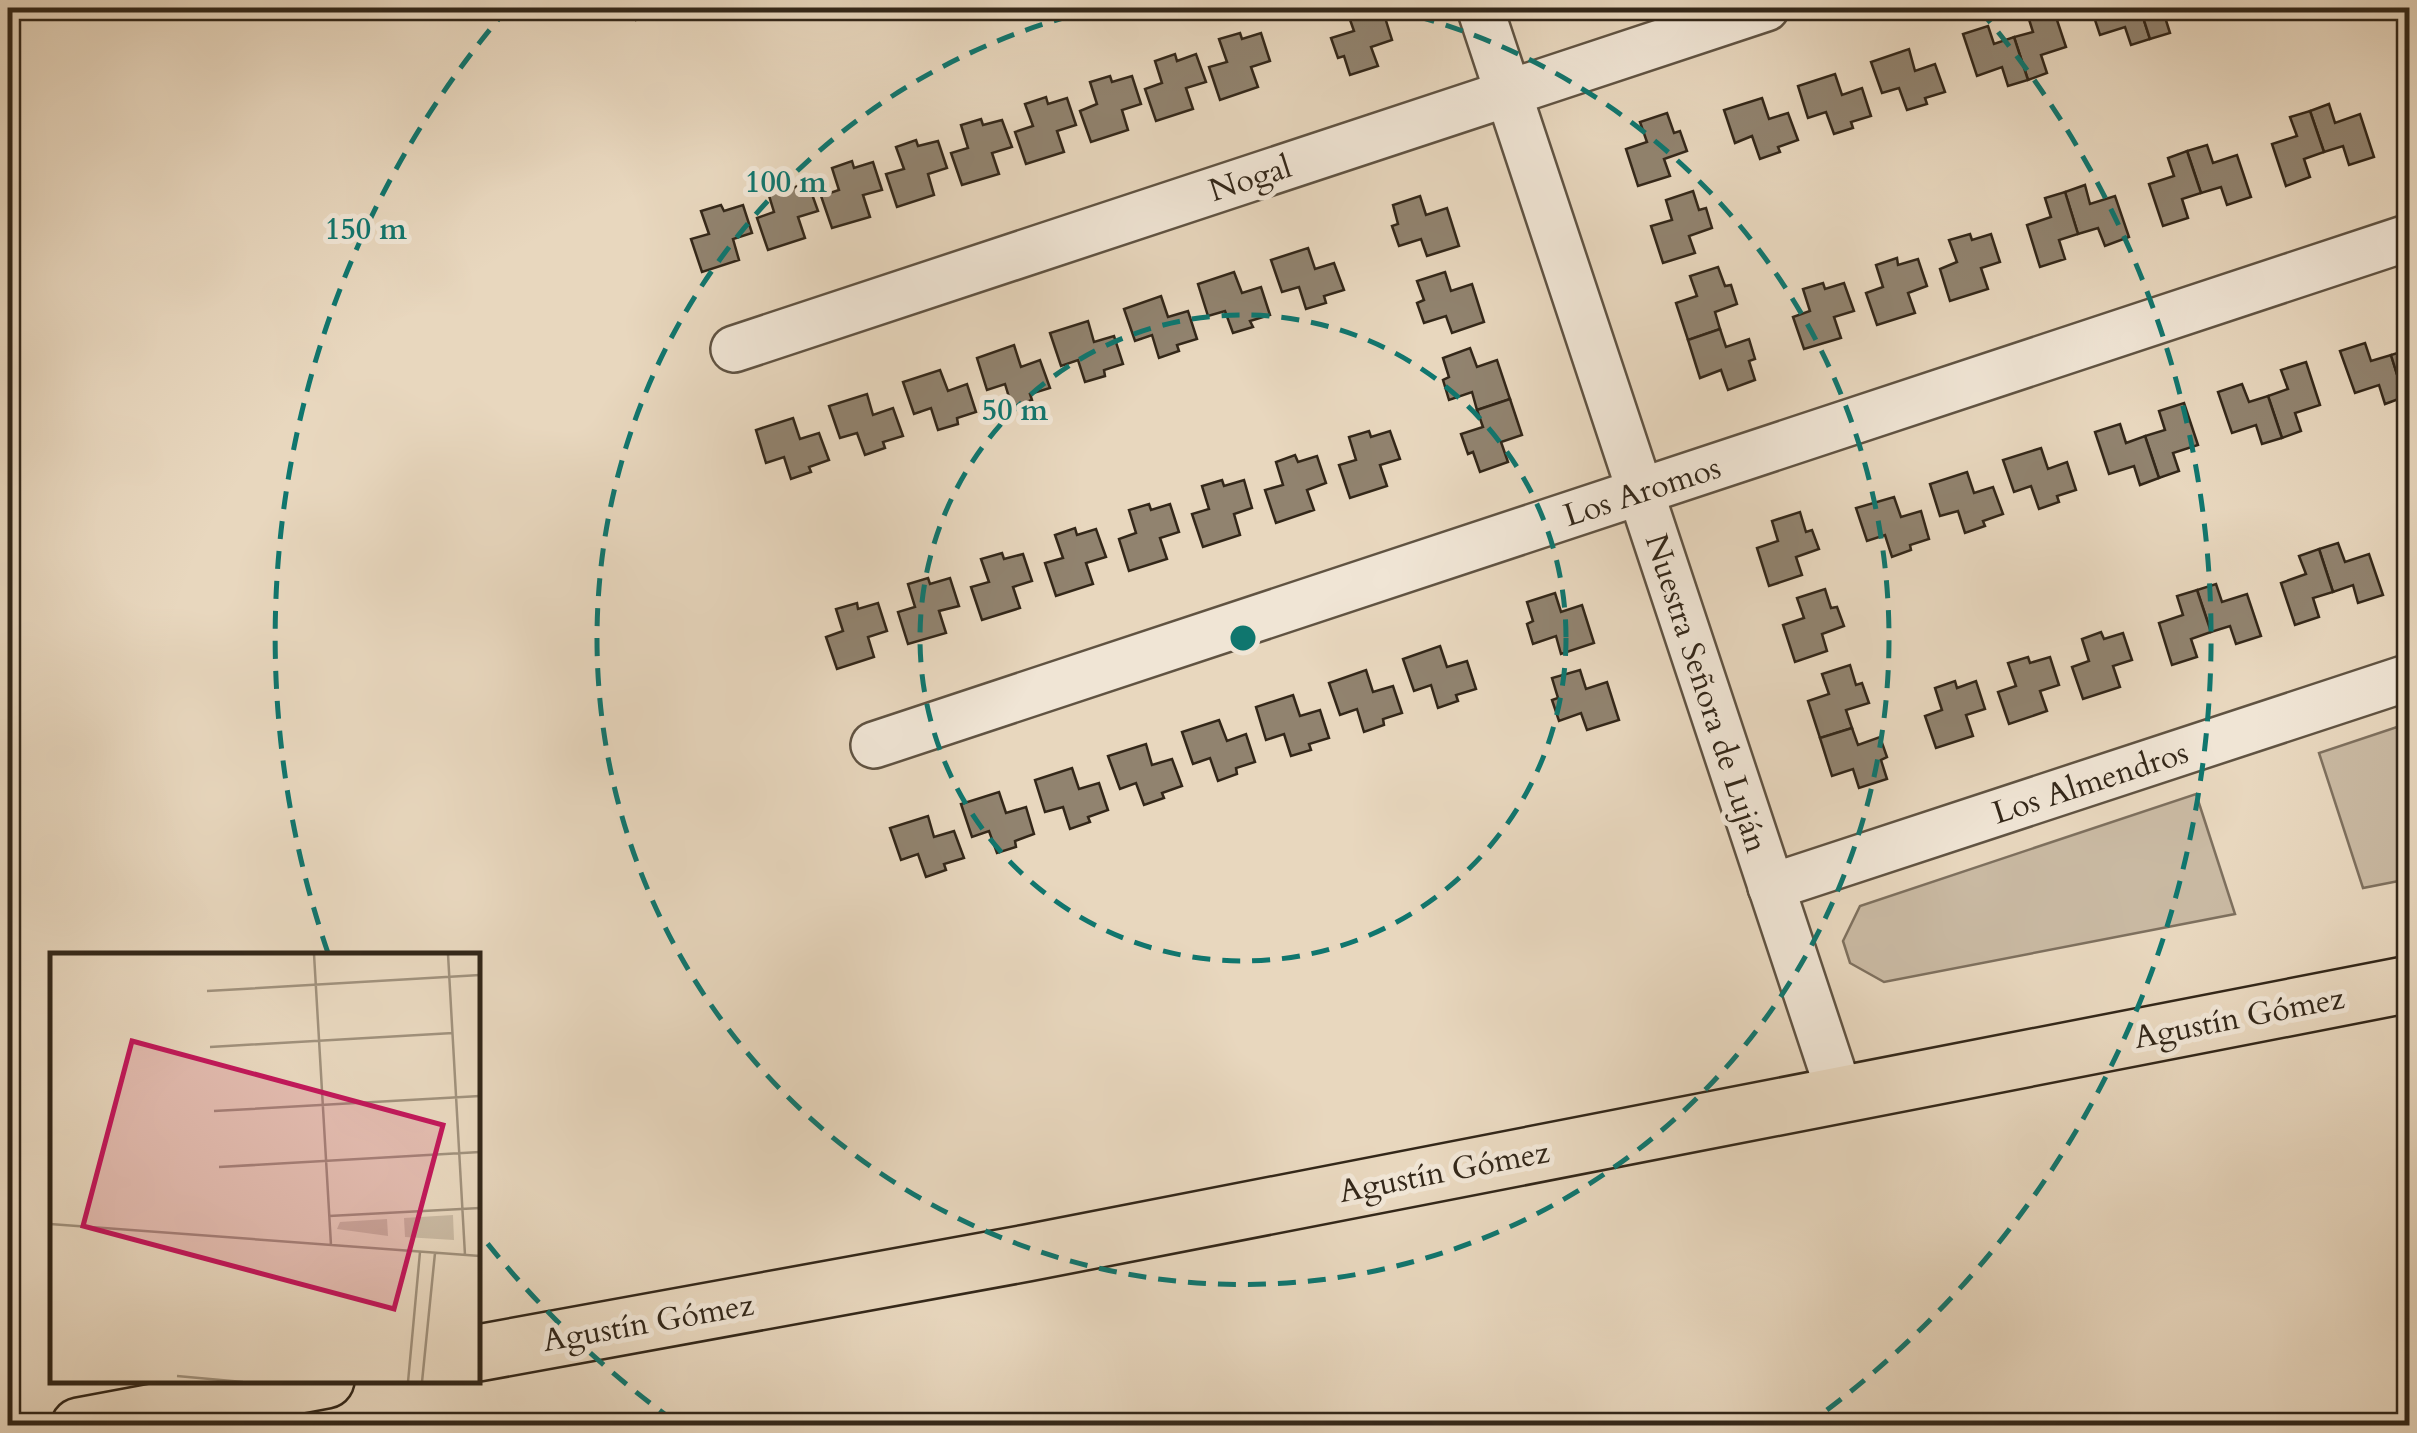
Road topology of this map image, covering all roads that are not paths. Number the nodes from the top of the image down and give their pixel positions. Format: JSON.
{"nodes":[{"id":1,"x":1480,"y":8,"type":"edge"},
{"id":2,"x":1766,"y":8,"type":"edge"},
{"id":3,"x":1508,"y":93,"type":"junction"},
{"id":4,"x":2410,"y":237,"type":"edge"},
{"id":5,"x":734,"y":349,"type":"dead end"},
{"id":6,"x":1640,"y":491,"type":"junction"},
{"id":7,"x":2410,"y":677,"type":"edge"},
{"id":8,"x":874,"y":745,"type":"dead end"},
{"id":9,"x":1771,"y":888,"type":"junction"},
{"id":10,"x":2410,"y":984,"type":"edge"},
{"id":11,"x":1840,"y":1094,"type":"junction"},
{"id":12,"x":480,"y":1353,"type":"edge"},
{"id":13,"x":310,"y":1383,"type":"edge"},
{"id":14,"x":79,"y":1426,"type":"edge"}],
"edges":[{"from":1,"to":3,"type":"street","name":"Nuestra Señora de Luján"},
{"from":2,"to":3,"type":"street","name":"Nogal"},
{"from":3,"to":5,"type":"street","name":"Nogal"},
{"from":3,"to":6,"type":"street","name":"Nuestra Señora de Luján"},
{"from":4,"to":6,"type":"street","name":"Los Aromos"},
{"from":6,"to":8,"type":"street","name":"Los Aromos"},
{"from":6,"to":9,"type":"street","name":"Nuestra Señora de Luján"},
{"from":7,"to":9,"type":"street","name":"Los Almendros"},
{"from":9,"to":11,"type":"street","name":"Nuestra Señora de Luján"},
{"from":10,"to":11,"type":"main road","name":"Agustín Gómez"},
{"from":11,"to":12,"type":"main road","name":"Agustín Gómez"},
{"from":13,"to":14,"type":"main road"}]}
